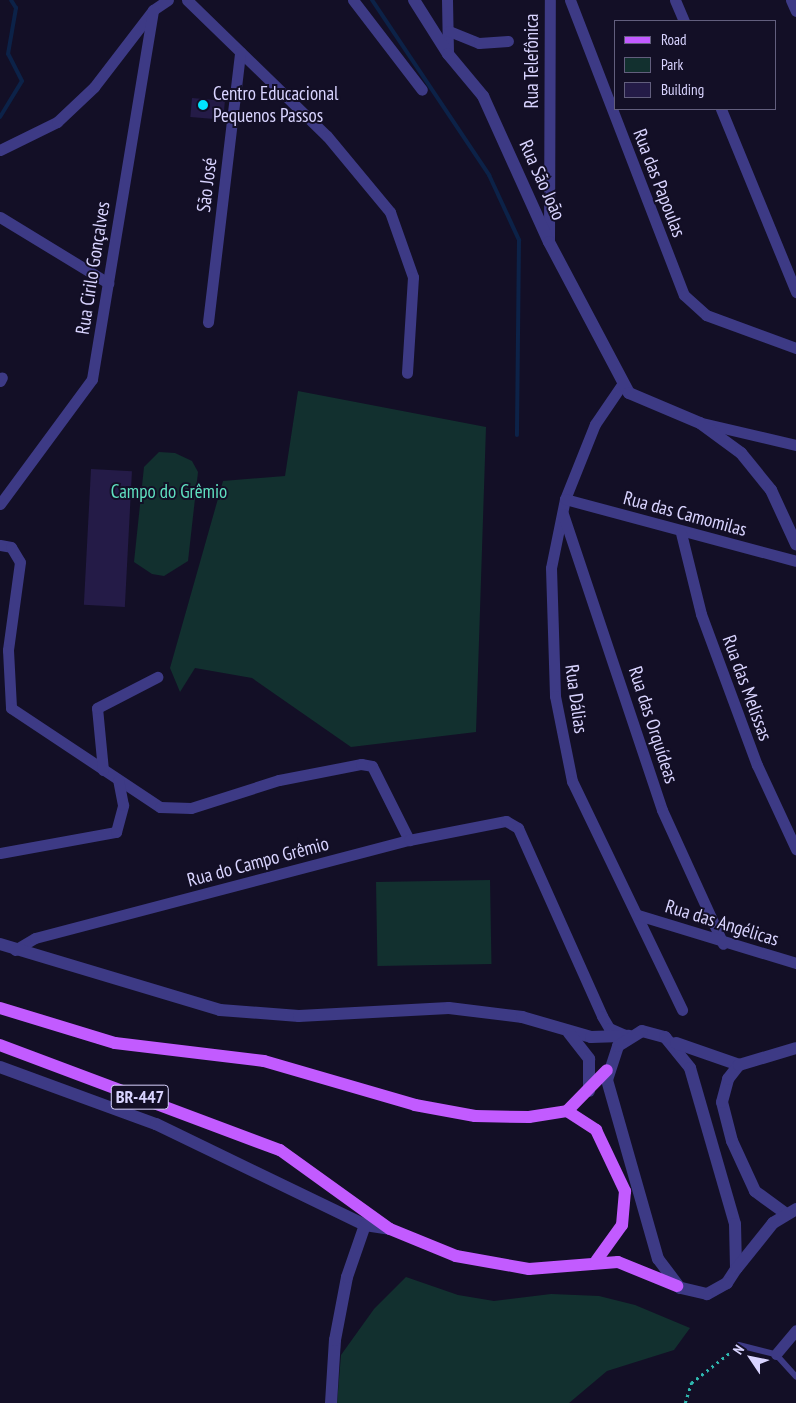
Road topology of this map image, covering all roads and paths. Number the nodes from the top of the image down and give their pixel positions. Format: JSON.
{"nodes":[{"id":1,"x":168,"y":0,"type":"edge"},
{"id":2,"x":187,"y":0,"type":"edge"},
{"id":3,"x":354,"y":0,"type":"edge"},
{"id":4,"x":414,"y":0,"type":"edge"},
{"id":5,"x":447,"y":0,"type":"edge"},
{"id":6,"x":550,"y":0,"type":"edge"},
{"id":7,"x":570,"y":0,"type":"edge"},
{"id":8,"x":675,"y":0,"type":"edge"},
{"id":9,"x":791,"y":0,"type":"edge"},
{"id":10,"x":153,"y":10,"type":"junction"},
{"id":11,"x":796,"y":11,"type":"edge"},
{"id":12,"x":684,"y":20,"type":"edge"},
{"id":13,"x":448,"y":31,"type":"junction"},
{"id":14,"x":508,"y":41,"type":"dead end"},
{"id":15,"x":240,"y":52,"type":"junction"},
{"id":16,"x":448,"y":54,"type":"junction"},
{"id":17,"x":422,"y":90,"type":"dead end"},
{"id":18,"x":721,"y":110,"type":"edge"},
{"id":19,"x":0,"y":150,"type":"edge"},
{"id":20,"x":0,"y":217,"type":"edge"},
{"id":21,"x":549,"y":242,"type":"junction"},
{"id":22,"x":108,"y":283,"type":"junction"},
{"id":23,"x":796,"y":292,"type":"edge"},
{"id":24,"x":208,"y":322,"type":"dead end"},
{"id":25,"x":796,"y":348,"type":"edge"},
{"id":26,"x":407,"y":373,"type":"dead end"},
{"id":27,"x":624,"y":383,"type":"junction"},
{"id":28,"x":700,"y":423,"type":"junction"},
{"id":29,"x":796,"y":445,"type":"edge"},
{"id":30,"x":565,"y":500,"type":"junction"},
{"id":31,"x":0,"y":504,"type":"edge"},
{"id":32,"x":563,"y":512,"type":"junction"},
{"id":33,"x":681,"y":532,"type":"junction"},
{"id":34,"x":796,"y":544,"type":"edge"},
{"id":35,"x":0,"y":545,"type":"edge"},
{"id":36,"x":796,"y":561,"type":"edge"},
{"id":37,"x":158,"y":677,"type":"dead end"},
{"id":38,"x":6,"y":709,"type":"edge"},
{"id":39,"x":104,"y":770,"type":"junction"},
{"id":40,"x":118,"y":780,"type":"junction"},
{"id":41,"x":409,"y":840,"type":"junction"},
{"id":42,"x":796,"y":849,"type":"edge"},
{"id":43,"x":0,"y":852,"type":"edge"},
{"id":44,"x":638,"y":915,"type":"junction"},
{"id":45,"x":0,"y":944,"type":"edge"},
{"id":46,"x":724,"y":944,"type":"junction"},
{"id":47,"x":15,"y":950,"type":"junction"},
{"id":48,"x":796,"y":963,"type":"edge"},
{"id":49,"x":0,"y":1008,"type":"edge"},
{"id":50,"x":682,"y":1010,"type":"dead end"},
{"id":51,"x":567,"y":1032,"type":"junction"},
{"id":52,"x":660,"y":1034,"type":"junction"},
{"id":53,"x":629,"y":1036,"type":"junction"},
{"id":54,"x":0,"y":1045,"type":"edge"},
{"id":55,"x":796,"y":1048,"type":"edge"},
{"id":56,"x":739,"y":1065,"type":"junction"},
{"id":57,"x":0,"y":1067,"type":"edge"},
{"id":58,"x":607,"y":1070,"type":"junction"},
{"id":59,"x":589,"y":1091,"type":"junction"},
{"id":60,"x":567,"y":1111,"type":"junction"},
{"id":61,"x":790,"y":1211,"type":"edge"},
{"id":62,"x":364,"y":1225,"type":"junction"},
{"id":63,"x":390,"y":1230,"type":"junction"},
{"id":64,"x":596,"y":1261,"type":"junction"},
{"id":65,"x":736,"y":1269,"type":"junction"},
{"id":66,"x":677,"y":1286,"type":"junction"},
{"id":67,"x":796,"y":1330,"type":"edge"},
{"id":68,"x":739,"y":1345,"type":"joint"},
{"id":69,"x":776,"y":1354,"type":"junction"},
{"id":70,"x":796,"y":1376,"type":"edge"},
{"id":71,"x":331,"y":1402,"type":"edge"},
{"id":72,"x":685,"y":1403,"type":"edge"}],
"edges":[{"from":1,"to":10,"type":"street"},
{"from":2,"to":15,"type":"street"},
{"from":3,"to":17,"type":"street"},
{"from":4,"to":16,"type":"street","name":"Rua São João"},
{"from":5,"to":13,"type":"street"},
{"from":6,"to":21,"type":"street","name":"Rua Telefônica"},
{"from":7,"to":25,"type":"street","name":"Rua das Papoulas"},
{"from":8,"to":12,"type":"street"},
{"from":9,"to":11,"type":"street"},
{"from":10,"to":19,"type":"street"},
{"from":10,"to":22,"type":"street","name":"Rua Cirilo Gonçalves"},
{"from":13,"to":14,"type":"street"},
{"from":13,"to":16,"type":"street"},
{"from":15,"to":24,"type":"street","name":"São José"},
{"from":15,"to":26,"type":"street"},
{"from":16,"to":21,"type":"street","name":"Rua São João"},
{"from":18,"to":23,"type":"street"},
{"from":20,"to":22,"type":"street"},
{"from":21,"to":27,"type":"street","name":"Rua São João"},
{"from":22,"to":31,"type":"street","name":"Rua Cirilo Gonçalves"},
{"from":27,"to":28,"type":"street","name":"Rua São João"},
{"from":27,"to":30,"type":"street","name":"Rua Dálias"},
{"from":28,"to":29,"type":"street"},
{"from":28,"to":34,"type":"street","name":"Rua São João"},
{"from":30,"to":32,"type":"street","name":"Rua Dálias"},
{"from":30,"to":33,"type":"street","name":"Rua das Camomilas"},
{"from":32,"to":44,"type":"street","name":"Rua Dálias"},
{"from":32,"to":46,"type":"street","name":"Rua das Orquídeas"},
{"from":33,"to":36,"type":"street","name":"Rua das Camomilas"},
{"from":33,"to":42,"type":"street","name":"Rua das Melissas"},
{"from":35,"to":38,"type":"street"},
{"from":37,"to":39,"type":"street"},
{"from":38,"to":39,"type":"street"},
{"from":39,"to":40,"type":"street"},
{"from":40,"to":41,"type":"street"},
{"from":40,"to":43,"type":"street"},
{"from":41,"to":47,"type":"street","name":"Rua do Campo Grêmio"},
{"from":41,"to":53,"type":"street","name":"Rua do Campo Grêmio"},
{"from":44,"to":46,"type":"street","name":"Rua das Angélicas"},
{"from":44,"to":50,"type":"street","name":"Rua Dálias"},
{"from":45,"to":47,"type":"street"},
{"from":46,"to":48,"type":"street","name":"Rua das Angélicas"},
{"from":47,"to":51,"type":"street"},
{"from":49,"to":60,"type":"main road"},
{"from":51,"to":53,"type":"street"},
{"from":51,"to":59,"type":"street"},
{"from":52,"to":53,"type":"street"},
{"from":52,"to":56,"type":"street"},
{"from":52,"to":65,"type":"street"},
{"from":53,"to":58,"type":"street"},
{"from":54,"to":63,"type":"main road","number":"BR-447"},
{"from":55,"to":56,"type":"street"},
{"from":56,"to":61,"type":"street"},
{"from":57,"to":62,"type":"street"},
{"from":58,"to":59,"type":"main road"},
{"from":58,"to":66,"type":"street"},
{"from":59,"to":60,"type":"main road"},
{"from":60,"to":64,"type":"main road"},
{"from":61,"to":65,"type":"street"},
{"from":62,"to":63,"type":"street"},
{"from":62,"to":71,"type":"street"},
{"from":63,"to":64,"type":"main road"},
{"from":64,"to":66,"type":"main road"},
{"from":65,"to":66,"type":"street"},
{"from":67,"to":69,"type":"street"},
{"from":68,"to":69,"type":"lane"},
{"from":68,"to":72,"type":"path"},
{"from":69,"to":70,"type":"lane"}]}
